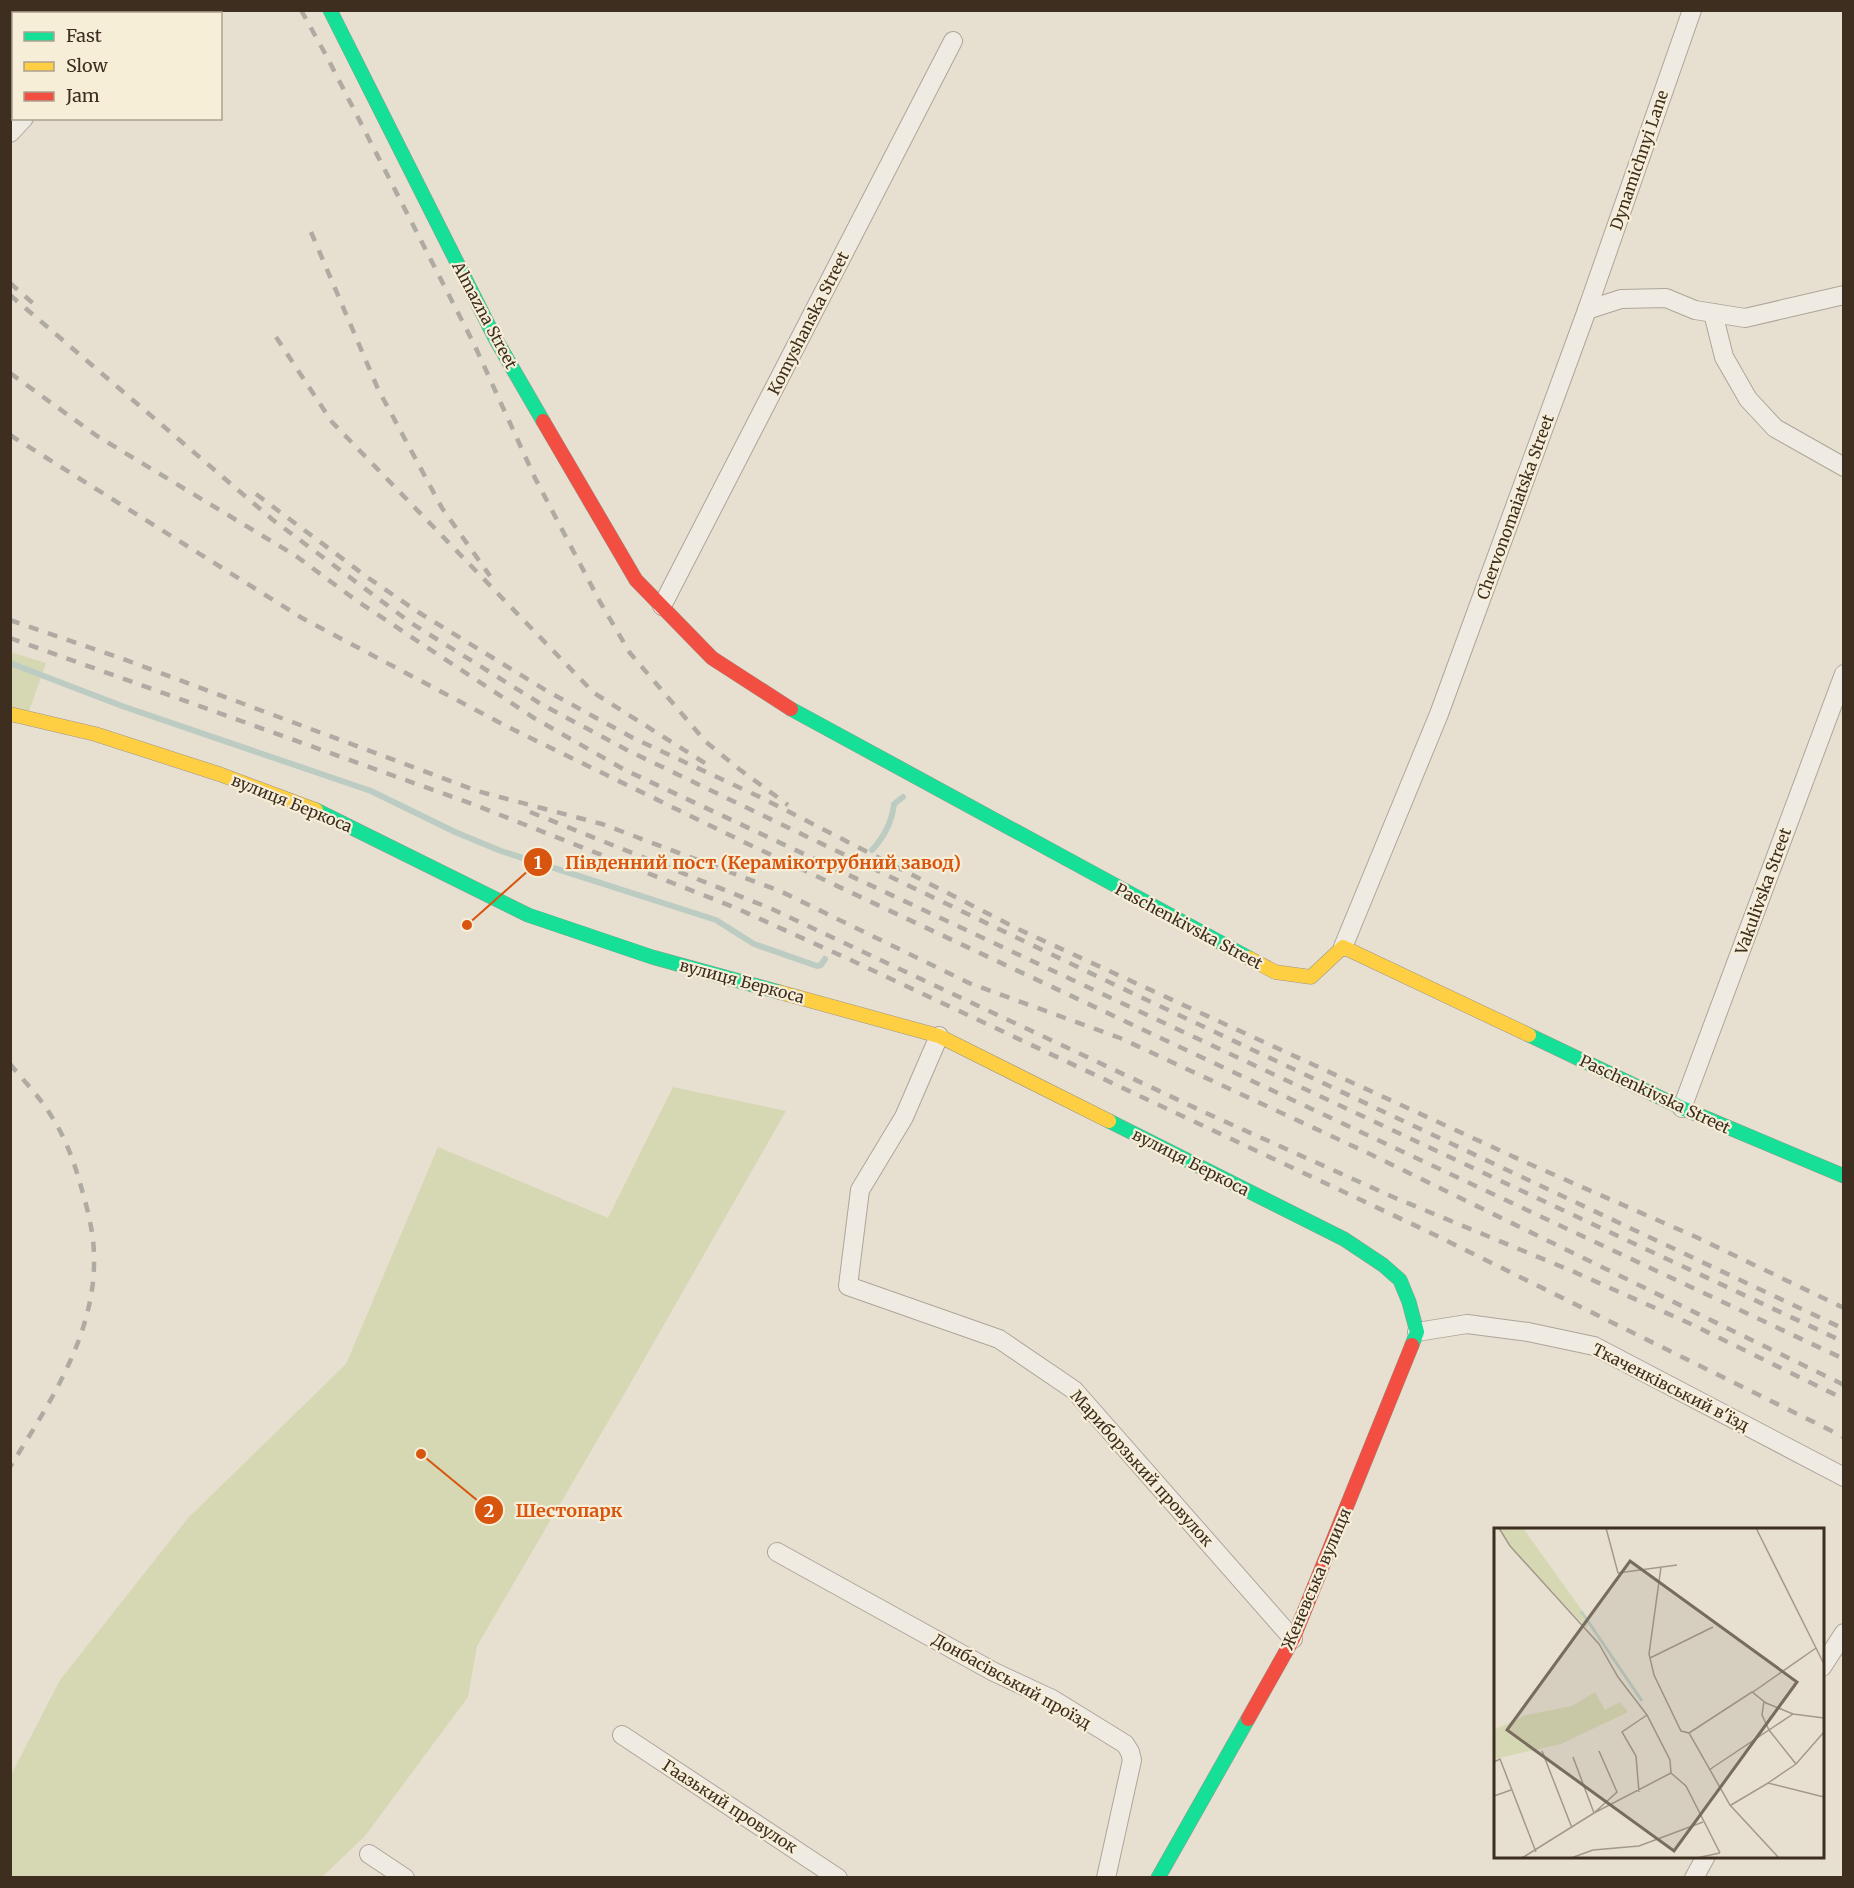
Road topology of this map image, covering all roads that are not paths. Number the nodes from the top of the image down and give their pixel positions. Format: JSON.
{"nodes":[{"id":1,"x":330,"y":10,"type":"edge"},
{"id":2,"x":1692,"y":10,"type":"edge"},
{"id":3,"x":953,"y":41,"type":"dead end"},
{"id":4,"x":22,"y":120,"type":"edge"},
{"id":5,"x":10,"y":133,"type":"edge"},
{"id":6,"x":1844,"y":294,"type":"edge"},
{"id":7,"x":1587,"y":310,"type":"junction"},
{"id":8,"x":1713,"y":313,"type":"junction"},
{"id":9,"x":1844,"y":467,"type":"edge"},
{"id":10,"x":662,"y":606,"type":"junction"},
{"id":11,"x":1844,"y":674,"type":"edge"},
{"id":12,"x":10,"y":714,"type":"edge"},
{"id":13,"x":1343,"y":947,"type":"junction"},
{"id":14,"x":939,"y":1036,"type":"junction"},
{"id":15,"x":1682,"y":1108,"type":"junction"},
{"id":16,"x":1844,"y":1176,"type":"edge"},
{"id":17,"x":1417,"y":1332,"type":"junction"},
{"id":18,"x":1844,"y":1477,"type":"edge"},
{"id":19,"x":777,"y":1552,"type":"dead end"},
{"id":20,"x":1844,"y":1633,"type":"edge"},
{"id":21,"x":1293,"y":1639,"type":"junction"},
{"id":22,"x":1824,"y":1664,"type":"edge"},
{"id":23,"x":622,"y":1735,"type":"dead end"},
{"id":24,"x":369,"y":1854,"type":"dead end"},
{"id":25,"x":1705,"y":1858,"type":"edge"},
{"id":26,"x":405,"y":1878,"type":"edge"},
{"id":27,"x":838,"y":1878,"type":"edge"},
{"id":28,"x":1106,"y":1878,"type":"edge"},
{"id":29,"x":1158,"y":1878,"type":"edge"},
{"id":30,"x":1694,"y":1878,"type":"edge"}],
"edges":[{"from":1,"to":10,"type":"street","name":"Almazna Street"},
{"from":2,"to":7,"type":"street","name":"Dynamichnyi Lane"},
{"from":3,"to":10,"type":"street","name":"Komyshanska Street"},
{"from":4,"to":5,"type":"street"},
{"from":6,"to":8,"type":"street"},
{"from":7,"to":8,"type":"street"},
{"from":7,"to":13,"type":"street","name":"Chervonomaiatska Street"},
{"from":8,"to":9,"type":"street"},
{"from":10,"to":13,"type":"street","name":"Paschenkivska Street"},
{"from":11,"to":15,"type":"street","name":"Vakulivska Street"},
{"from":12,"to":14,"type":"street","name":"вулиця Беркоса"},
{"from":13,"to":15,"type":"street","name":"Paschenkivska Street"},
{"from":14,"to":17,"type":"street","name":"вулиця Беркоса"},
{"from":14,"to":21,"type":"street","name":"Мариборзький провулок"},
{"from":15,"to":16,"type":"street","name":"Paschenkivska Street"},
{"from":17,"to":18,"type":"street","name":"Ткаченківський в'їзд"},
{"from":17,"to":21,"type":"street","name":"Женевська вулиця"},
{"from":19,"to":28,"type":"street","name":"Донбасівський проїзд"},
{"from":20,"to":22,"type":"street"},
{"from":21,"to":29,"type":"street","name":"Женевська вулиця"},
{"from":23,"to":27,"type":"street","name":"Гаазький провулок"},
{"from":24,"to":26,"type":"street"},
{"from":25,"to":30,"type":"street"}]}
